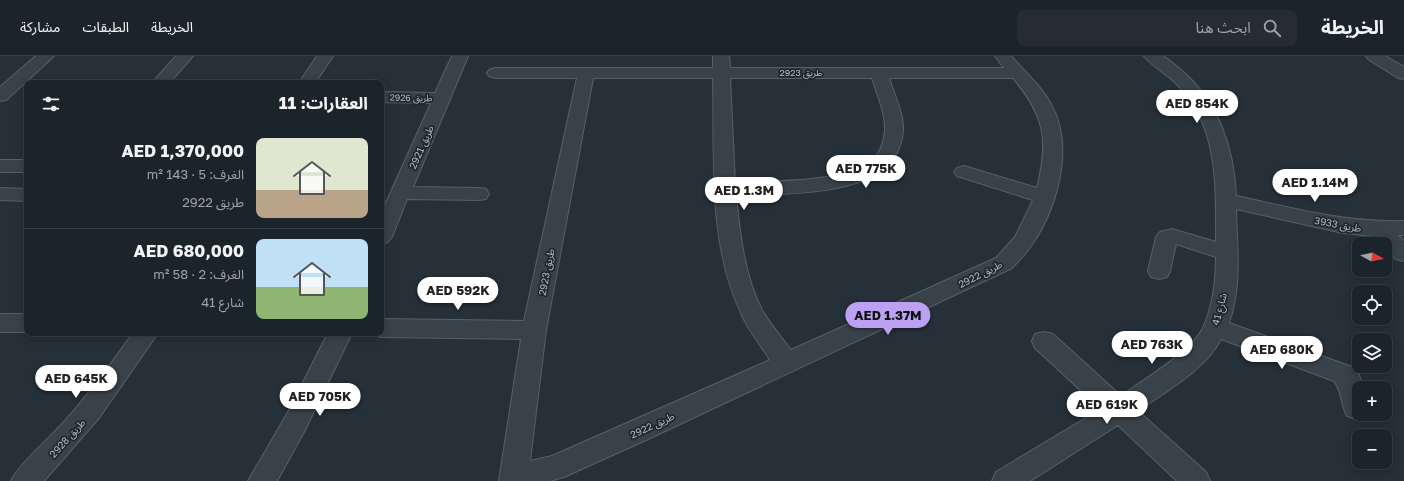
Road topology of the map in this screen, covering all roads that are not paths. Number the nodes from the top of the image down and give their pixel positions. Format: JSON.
{"nodes":[{"id":1,"x":46,"y":56,"type":"edge"},
{"id":2,"x":185,"y":56,"type":"edge"},
{"id":3,"x":324,"y":56,"type":"edge"},
{"id":4,"x":460,"y":56,"type":"edge"},
{"id":5,"x":1152,"y":56,"type":"edge"},
{"id":6,"x":1374,"y":56,"type":"edge"},
{"id":7,"x":721,"y":64,"type":"edge"},
{"id":8,"x":1010,"y":65,"type":"edge"},
{"id":9,"x":495,"y":73,"type":"dead end"},
{"id":10,"x":586,"y":73,"type":"junction"},
{"id":11,"x":879,"y":73,"type":"junction"},
{"id":12,"x":1404,"y":73,"type":"edge"},
{"id":13,"x":163,"y":80,"type":"edge"},
{"id":14,"x":309,"y":80,"type":"edge"},
{"id":15,"x":0,"y":96,"type":"edge"},
{"id":16,"x":24,"y":96,"type":"edge"},
{"id":17,"x":384,"y":97,"type":"edge"},
{"id":18,"x":442,"y":98,"type":"junction"},
{"id":19,"x":0,"y":166,"type":"edge"},
{"id":20,"x":24,"y":166,"type":"edge"},
{"id":21,"x":964,"y":172,"type":"dead end"},
{"id":22,"x":725,"y":190,"type":"junction"},
{"id":23,"x":0,"y":194,"type":"edge"},
{"id":24,"x":24,"y":194,"type":"edge"},
{"id":25,"x":479,"y":194,"type":"dead end"},
{"id":26,"x":393,"y":196,"type":"edge"},
{"id":27,"x":1044,"y":197,"type":"junction"},
{"id":28,"x":1226,"y":200,"type":"junction"},
{"id":29,"x":384,"y":225,"type":"edge"},
{"id":30,"x":1404,"y":228,"type":"edge"},
{"id":31,"x":1380,"y":229,"type":"junction"},
{"id":32,"x":1226,"y":252,"type":"junction"},
{"id":33,"x":1404,"y":254,"type":"edge"},
{"id":34,"x":1159,"y":271,"type":"dead end"},
{"id":35,"x":0,"y":323,"type":"edge"},
{"id":36,"x":24,"y":323,"type":"edge"},
{"id":37,"x":1215,"y":327,"type":"junction"},
{"id":38,"x":384,"y":328,"type":"edge"},
{"id":39,"x":534,"y":330,"type":"junction"},
{"id":40,"x":144,"y":336,"type":"edge"},
{"id":41,"x":339,"y":336,"type":"edge"},
{"id":42,"x":1044,"y":340,"type":"dead end"},
{"id":43,"x":786,"y":363,"type":"junction"},
{"id":44,"x":1352,"y":391,"type":"edge"},
{"id":45,"x":1120,"y":412,"type":"junction"},
{"id":46,"x":514,"y":478,"type":"edge"},
{"id":47,"x":25,"y":481,"type":"edge"},
{"id":48,"x":262,"y":481,"type":"edge"},
{"id":49,"x":1006,"y":481,"type":"edge"},
{"id":50,"x":1196,"y":481,"type":"edge"}],
"edges":[{"from":1,"to":15,"type":"street"},
{"from":2,"to":13,"type":"street"},
{"from":3,"to":14,"type":"street"},
{"from":4,"to":18,"type":"street","name":"طريق 2921"},
{"from":5,"to":28,"type":"street","name":"شارع 41"},
{"from":6,"to":12,"type":"street"},
{"from":7,"to":10,"type":"street","name":"طريق 2923"},
{"from":7,"to":11,"type":"street","name":"طريق 2923"},
{"from":7,"to":22,"type":"street"},
{"from":8,"to":11,"type":"street","name":"طريق 2923"},
{"from":8,"to":27,"type":"street","name":"طريق 2922"},
{"from":9,"to":10,"type":"street","name":"طريق 2923"},
{"from":10,"to":39,"type":"street","name":"طريق 2923"},
{"from":11,"to":22,"type":"street"},
{"from":15,"to":16,"type":"street"},
{"from":17,"to":18,"type":"street","name":"طريق 2926"},
{"from":18,"to":26,"type":"street","name":"طريق 2921"},
{"from":19,"to":20,"type":"street"},
{"from":21,"to":27,"type":"street"},
{"from":22,"to":43,"type":"street"},
{"from":23,"to":24,"type":"street"},
{"from":25,"to":26,"type":"street"},
{"from":26,"to":29,"type":"street","name":"طريق 2921"},
{"from":27,"to":43,"type":"street","name":"طريق 2922"},
{"from":28,"to":31,"type":"street","name":"طريق 3933"},
{"from":28,"to":32,"type":"street","name":"شارع 41"},
{"from":30,"to":31,"type":"street","name":"طريق 3933"},
{"from":31,"to":33,"type":"street"},
{"from":32,"to":34,"type":"street"},
{"from":32,"to":37,"type":"street","name":"شارع 41"},
{"from":35,"to":36,"type":"street"},
{"from":37,"to":44,"type":"street"},
{"from":37,"to":45,"type":"street","name":"شارع 41"},
{"from":38,"to":39,"type":"street"},
{"from":39,"to":46,"type":"street","name":"طريق 2923"},
{"from":40,"to":47,"type":"street","name":"طريق 2928"},
{"from":41,"to":48,"type":"street"},
{"from":42,"to":45,"type":"street"},
{"from":43,"to":46,"type":"street","name":"طريق 2922"},
{"from":45,"to":49,"type":"street","name":"شارع 41"},
{"from":45,"to":50,"type":"street"}]}
